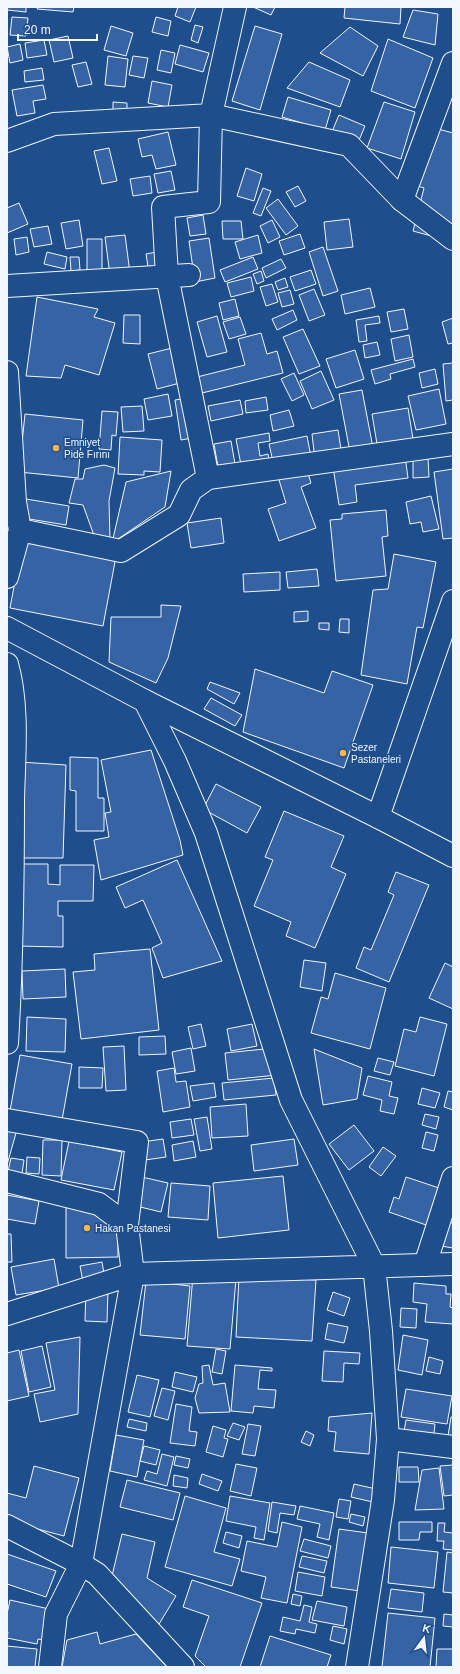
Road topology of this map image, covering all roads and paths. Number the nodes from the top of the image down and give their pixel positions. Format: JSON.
{"nodes":[{"id":1,"x":234,"y":7,"type":"edge"},
{"id":2,"x":453,"y":63,"type":"edge"},
{"id":3,"x":211,"y":115,"type":"junction"},
{"id":4,"x":7,"y":141,"type":"edge"},
{"id":5,"x":402,"y":200,"type":"junction"},
{"id":6,"x":453,"y":239,"type":"edge"},
{"id":7,"x":189,"y":275,"type":"dead end"},
{"id":8,"x":167,"y":276,"type":"junction"},
{"id":9,"x":7,"y":286,"type":"edge"},
{"id":10,"x":7,"y":372,"type":"edge"},
{"id":11,"x":453,"y":444,"type":"edge"},
{"id":12,"x":208,"y":478,"type":"junction"},
{"id":13,"x":20,"y":530,"type":"junction"},
{"id":14,"x":7,"y":577,"type":"edge"},
{"id":15,"x":453,"y":601,"type":"edge"},
{"id":16,"x":7,"y":628,"type":"edge"},
{"id":17,"x":7,"y":664,"type":"edge"},
{"id":18,"x":146,"y":701,"type":"junction"},
{"id":19,"x":11,"y":727,"type":"edge"},
{"id":20,"x":378,"y":817,"type":"junction"},
{"id":21,"x":453,"y":856,"type":"edge"},
{"id":22,"x":7,"y":1043,"type":"edge"},
{"id":23,"x":7,"y":1120,"type":"edge"},
{"id":24,"x":453,"y":1178,"type":"edge"},
{"id":25,"x":7,"y":1181,"type":"edge"},
{"id":26,"x":127,"y":1225,"type":"junction"},
{"id":27,"x":453,"y":1264,"type":"edge"},
{"id":28,"x":425,"y":1265,"type":"junction"},
{"id":29,"x":374,"y":1266,"type":"junction"},
{"id":30,"x":133,"y":1274,"type":"junction"},
{"id":31,"x":7,"y":1314,"type":"edge"},
{"id":32,"x":388,"y":1439,"type":"junction"},
{"id":33,"x":453,"y":1448,"type":"edge"},
{"id":34,"x":7,"y":1526,"type":"edge"},
{"id":35,"x":81,"y":1564,"type":"junction"},
{"id":36,"x":50,"y":1667,"type":"edge"},
{"id":37,"x":183,"y":1667,"type":"edge"},
{"id":38,"x":357,"y":1667,"type":"edge"}],
"edges":[{"from":1,"to":3,"type":"street"},
{"from":2,"to":5,"type":"street"},
{"from":3,"to":4,"type":"street"},
{"from":3,"to":5,"type":"street"},
{"from":3,"to":8,"type":"street"},
{"from":5,"to":6,"type":"street"},
{"from":7,"to":8,"type":"street"},
{"from":8,"to":9,"type":"street"},
{"from":8,"to":12,"type":"street"},
{"from":10,"to":13,"type":"street"},
{"from":11,"to":12,"type":"street"},
{"from":12,"to":13,"type":"street"},
{"from":13,"to":14,"type":"street"},
{"from":15,"to":20,"type":"street"},
{"from":16,"to":18,"type":"street"},
{"from":17,"to":19,"type":"street"},
{"from":18,"to":20,"type":"street"},
{"from":18,"to":29,"type":"street"},
{"from":19,"to":22,"type":"street"},
{"from":20,"to":21,"type":"street"},
{"from":23,"to":26,"type":"street"},
{"from":24,"to":28,"type":"street"},
{"from":25,"to":26,"type":"street"},
{"from":26,"to":30,"type":"street"},
{"from":27,"to":28,"type":"street"},
{"from":28,"to":29,"type":"street"},
{"from":29,"to":30,"type":"street"},
{"from":29,"to":32,"type":"street"},
{"from":30,"to":31,"type":"street"},
{"from":30,"to":35,"type":"street"},
{"from":32,"to":33,"type":"street"},
{"from":32,"to":38,"type":"street"},
{"from":34,"to":35,"type":"street"},
{"from":35,"to":36,"type":"street"},
{"from":35,"to":37,"type":"street"}]}
